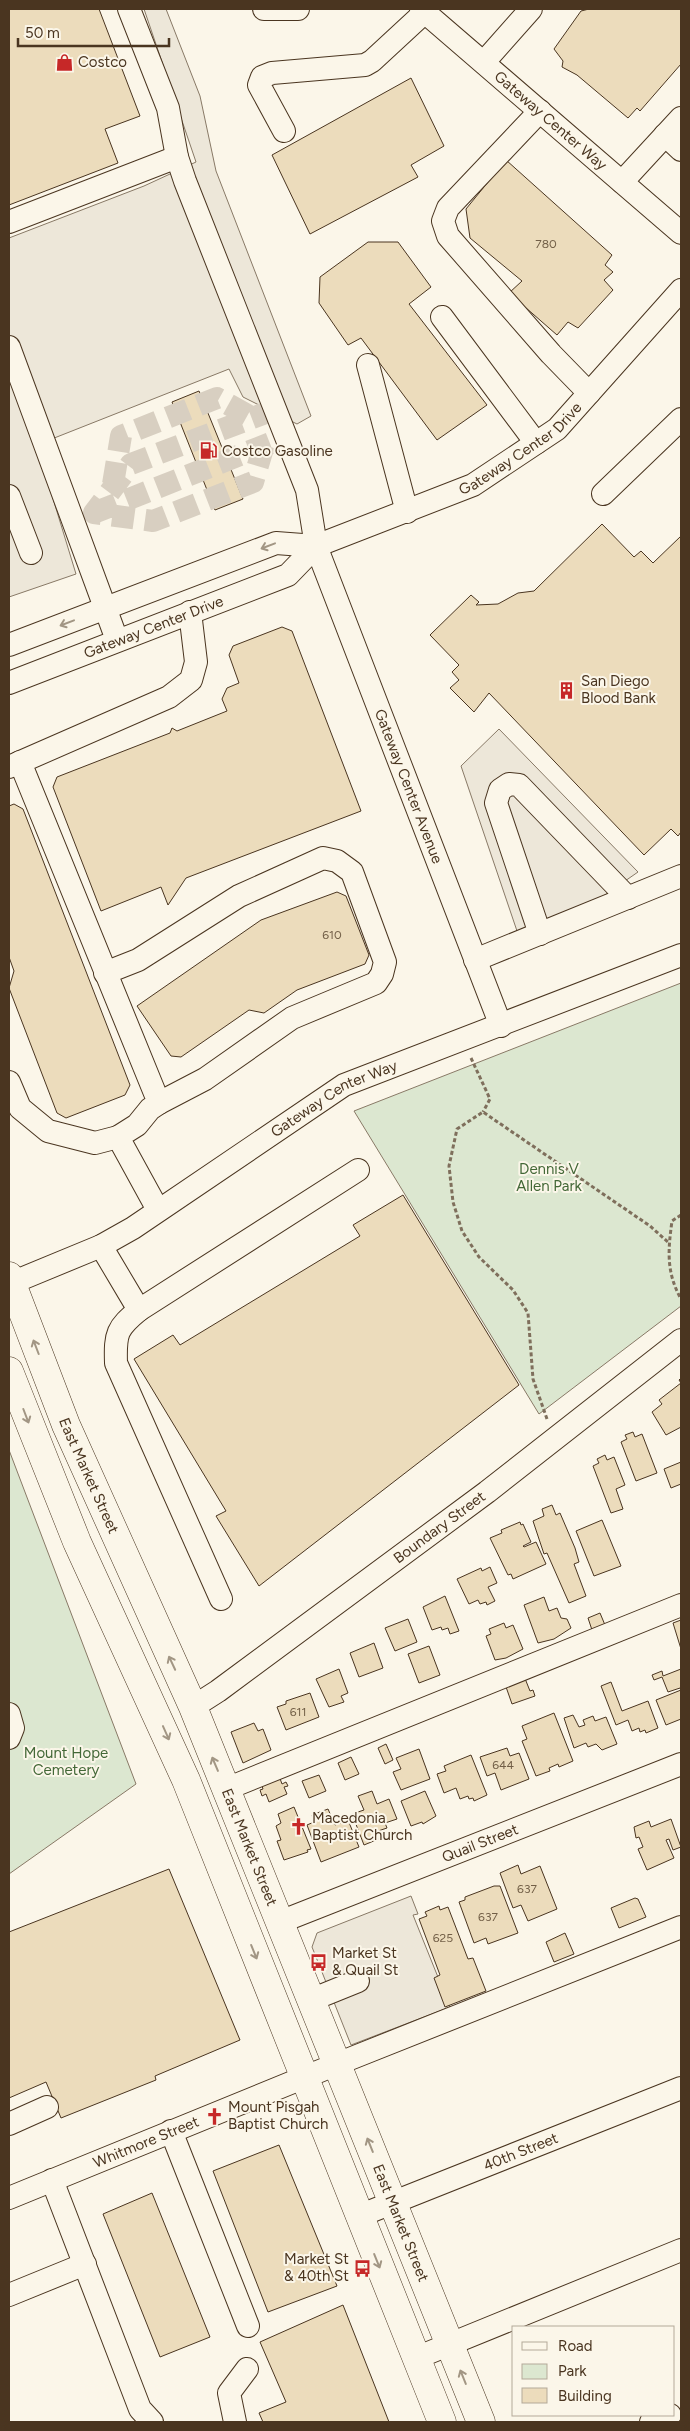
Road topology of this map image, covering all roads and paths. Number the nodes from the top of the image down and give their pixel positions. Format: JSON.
{"nodes":[{"id":1,"x":129,"y":9,"type":"edge"},
{"id":2,"x":264,"y":9,"type":"edge"},
{"id":3,"x":298,"y":9,"type":"edge"},
{"id":4,"x":531,"y":9,"type":"edge"},
{"id":5,"x":423,"y":10,"type":"edge"},
{"id":6,"x":484,"y":62,"type":"junction"},
{"id":7,"x":540,"y":111,"type":"junction"},
{"id":8,"x":681,"y":118,"type":"edge"},
{"id":9,"x":284,"y":131,"type":"dead end"},
{"id":10,"x":673,"y":143,"type":"edge"},
{"id":11,"x":177,"y":157,"type":"junction"},
{"id":12,"x":622,"y":182,"type":"junction"},
{"id":13,"x":9,"y":222,"type":"edge"},
{"id":14,"x":681,"y":233,"type":"edge"},
{"id":15,"x":681,"y":290,"type":"edge"},
{"id":16,"x":442,"y":317,"type":"dead end"},
{"id":17,"x":9,"y":347,"type":"edge"},
{"id":18,"x":368,"y":365,"type":"dead end"},
{"id":19,"x":589,"y":393,"type":"junction"},
{"id":20,"x":681,"y":419,"type":"edge"},
{"id":21,"x":536,"y":442,"type":"junction"},
{"id":22,"x":604,"y":494,"type":"dead end"},
{"id":23,"x":9,"y":496,"type":"edge"},
{"id":24,"x":407,"y":512,"type":"junction"},
{"id":25,"x":316,"y":546,"type":"junction"},
{"id":26,"x":31,"y":553,"type":"dead end"},
{"id":27,"x":105,"y":608,"type":"junction"},
{"id":28,"x":190,"y":612,"type":"junction"},
{"id":29,"x":117,"y":640,"type":"junction"},
{"id":30,"x":9,"y":645,"type":"edge"},
{"id":31,"x":9,"y":682,"type":"edge"},
{"id":32,"x":14,"y":765,"type":"edge"},
{"id":33,"x":681,"y":876,"type":"edge"},
{"id":34,"x":628,"y":898,"type":"junction"},
{"id":35,"x":540,"y":934,"type":"junction"},
{"id":36,"x":681,"y":955,"type":"edge"},
{"id":37,"x":475,"y":960,"type":"junction"},
{"id":38,"x":105,"y":973,"type":"junction"},
{"id":39,"x":501,"y":1026,"type":"junction"},
{"id":40,"x":464,"y":1040,"type":"junction"},
{"id":41,"x":9,"y":1082,"type":"edge"},
{"id":42,"x":159,"y":1103,"type":"junction"},
{"id":43,"x":483,"y":1112,"type":"junction"},
{"id":44,"x":118,"y":1137,"type":"junction"},
{"id":45,"x":358,"y":1170,"type":"dead end"},
{"id":46,"x":158,"y":1210,"type":"junction"},
{"id":47,"x":681,"y":1215,"type":"edge"},
{"id":48,"x":669,"y":1243,"type":"junction"},
{"id":49,"x":101,"y":1246,"type":"junction"},
{"id":50,"x":10,"y":1281,"type":"edge"},
{"id":51,"x":681,"y":1299,"type":"edge"},
{"id":52,"x":139,"y":1310,"type":"junction"},
{"id":53,"x":681,"y":1340,"type":"edge"},
{"id":54,"x":9,"y":1371,"type":"edge"},
{"id":55,"x":557,"y":1437,"type":"junction"},
{"id":56,"x":48,"y":1471,"type":"junction"},
{"id":57,"x":221,"y":1599,"type":"dead end"},
{"id":58,"x":681,"y":1605,"type":"edge"},
{"id":59,"x":193,"y":1707,"type":"junction"},
{"id":60,"x":9,"y":1714,"type":"edge"},
{"id":61,"x":9,"y":1738,"type":"edge"},
{"id":62,"x":681,"y":1764,"type":"edge"},
{"id":63,"x":226,"y":1789,"type":"junction"},
{"id":64,"x":280,"y":1922,"type":"junction"},
{"id":65,"x":681,"y":1927,"type":"edge"},
{"id":66,"x":358,"y":1981,"type":"dead end"},
{"id":67,"x":312,"y":2000,"type":"junction"},
{"id":68,"x":337,"y":2064,"type":"junction"},
{"id":69,"x":304,"y":2077,"type":"junction"},
{"id":70,"x":681,"y":2088,"type":"edge"},
{"id":71,"x":47,"y":2107,"type":"dead end"},
{"id":72,"x":9,"y":2124,"type":"edge"},
{"id":73,"x":171,"y":2131,"type":"junction"},
{"id":74,"x":52,"y":2180,"type":"junction"},
{"id":75,"x":9,"y":2198,"type":"edge"},
{"id":76,"x":393,"y":2203,"type":"junction"},
{"id":77,"x":359,"y":2216,"type":"junction"},
{"id":78,"x":681,"y":2250,"type":"edge"},
{"id":79,"x":85,"y":2264,"type":"junction"},
{"id":80,"x":9,"y":2295,"type":"edge"},
{"id":81,"x":248,"y":2326,"type":"dead end"},
{"id":82,"x":450,"y":2344,"type":"junction"},
{"id":83,"x":416,"y":2358,"type":"junction"},
{"id":84,"x":247,"y":2369,"type":"dead end"},
{"id":85,"x":667,"y":2416,"type":"edge"},
{"id":86,"x":152,"y":2422,"type":"edge"},
{"id":87,"x":235,"y":2422,"type":"edge"},
{"id":88,"x":442,"y":2422,"type":"edge"},
{"id":89,"x":481,"y":2422,"type":"edge"},
{"id":90,"x":651,"y":2422,"type":"edge"}],
"edges":[{"from":1,"to":11,"type":"street","name":"Gateway Center Avenue"},
{"from":2,"to":3,"type":"street"},
{"from":4,"to":6,"type":"street"},
{"from":5,"to":6,"type":"street","name":"Gateway Center Way"},
{"from":5,"to":9,"type":"street"},
{"from":6,"to":7,"type":"street","name":"Gateway Center Way"},
{"from":7,"to":12,"type":"street","name":"Gateway Center Way"},
{"from":7,"to":19,"type":"street"},
{"from":8,"to":10,"type":"street"},
{"from":10,"to":12,"type":"street"},
{"from":11,"to":13,"type":"street"},
{"from":11,"to":25,"type":"street","name":"Gateway Center Avenue"},
{"from":12,"to":14,"type":"street","name":"Gateway Center Way"},
{"from":15,"to":19,"type":"street","name":"Gateway Center Drive"},
{"from":16,"to":21,"type":"street"},
{"from":17,"to":27,"type":"street"},
{"from":18,"to":24,"type":"street"},
{"from":19,"to":21,"type":"street","name":"Gateway Center Drive"},
{"from":20,"to":22,"type":"street"},
{"from":21,"to":24,"type":"street","name":"Gateway Center Drive"},
{"from":23,"to":26,"type":"street"},
{"from":24,"to":25,"type":"street","name":"Gateway Center Drive"},
{"from":25,"to":27,"type":"street","name":"Gateway Center Drive","one_way":true},
{"from":25,"to":28,"type":"street","name":"Gateway Center Drive"},
{"from":25,"to":37,"type":"street","name":"Gateway Center Avenue"},
{"from":27,"to":29,"type":"street"},
{"from":27,"to":30,"type":"street","name":"Gateway Center Drive","one_way":true},
{"from":28,"to":29,"type":"street","name":"Gateway Center Drive"},
{"from":28,"to":32,"type":"street"},
{"from":29,"to":31,"type":"street","name":"Gateway Center Drive"},
{"from":32,"to":38,"type":"street"},
{"from":33,"to":34,"type":"street"},
{"from":34,"to":35,"type":"street"},
{"from":34,"to":35,"type":"street"},
{"from":35,"to":37,"type":"street"},
{"from":36,"to":39,"type":"street","name":"Gateway Center Way"},
{"from":37,"to":39,"type":"street","name":"Gateway Center Avenue"},
{"from":38,"to":42,"type":"street"},
{"from":38,"to":42,"type":"street"},
{"from":39,"to":40,"type":"street","name":"Gateway Center Way"},
{"from":40,"to":43,"type":"path"},
{"from":40,"to":46,"type":"street","name":"Gateway Center Way"},
{"from":41,"to":44,"type":"street"},
{"from":42,"to":44,"type":"street"},
{"from":43,"to":48,"type":"path"},
{"from":43,"to":55,"type":"path"},
{"from":44,"to":46,"type":"street"},
{"from":45,"to":52,"type":"street"},
{"from":46,"to":49,"type":"street","name":"Gateway Center Way"},
{"from":47,"to":48,"type":"path"},
{"from":48,"to":51,"type":"path"},
{"from":49,"to":50,"type":"street","name":"Gateway Center Way"},
{"from":49,"to":52,"type":"street"},
{"from":59,"to":50,"type":"main road","name":"East Market Street","one_way":true},
{"from":52,"to":57,"type":"street"},
{"from":53,"to":55,"type":"street","name":"Boundary Street"},
{"from":54,"to":56,"type":"main road","one_way":true},
{"from":55,"to":59,"type":"street","name":"Boundary Street"},
{"from":56,"to":59,"type":"main road"},
{"from":56,"to":69,"type":"main road","one_way":true},
{"from":58,"to":63,"type":"street"},
{"from":63,"to":59,"type":"main road","name":"East Market Street","one_way":true},
{"from":60,"to":61,"type":"street"},
{"from":62,"to":64,"type":"street","name":"Quail Street"},
{"from":63,"to":64,"type":"main road","name":"East Market Street"},
{"from":64,"to":67,"type":"main road","name":"East Market Street"},
{"from":65,"to":68,"type":"street","name":"Whitmore Street"},
{"from":66,"to":67,"type":"street"},
{"from":67,"to":68,"type":"main road","name":"East Market Street"},
{"from":68,"to":69,"type":"street","name":"Whitmore Street"},
{"from":76,"to":68,"type":"main road","name":"East Market Street","one_way":true},
{"from":69,"to":73,"type":"street","name":"Whitmore Street"},
{"from":69,"to":77,"type":"main road"},
{"from":70,"to":76,"type":"street","name":"40th Street"},
{"from":71,"to":72,"type":"street"},
{"from":73,"to":74,"type":"street","name":"Whitmore Street"},
{"from":73,"to":81,"type":"street"},
{"from":74,"to":75,"type":"street","name":"Whitmore Street"},
{"from":74,"to":79,"type":"street"},
{"from":76,"to":77,"type":"street","name":"40th Street"},
{"from":76,"to":82,"type":"main road","name":"East Market Street"},
{"from":77,"to":83,"type":"main road","one_way":true},
{"from":78,"to":82,"type":"street"},
{"from":79,"to":80,"type":"street"},
{"from":79,"to":86,"type":"street"},
{"from":82,"to":83,"type":"street"},
{"from":89,"to":82,"type":"main road","name":"East Market Street","one_way":true},
{"from":83,"to":88,"type":"main road"},
{"from":84,"to":87,"type":"street"},
{"from":85,"to":90,"type":"street"}]}
